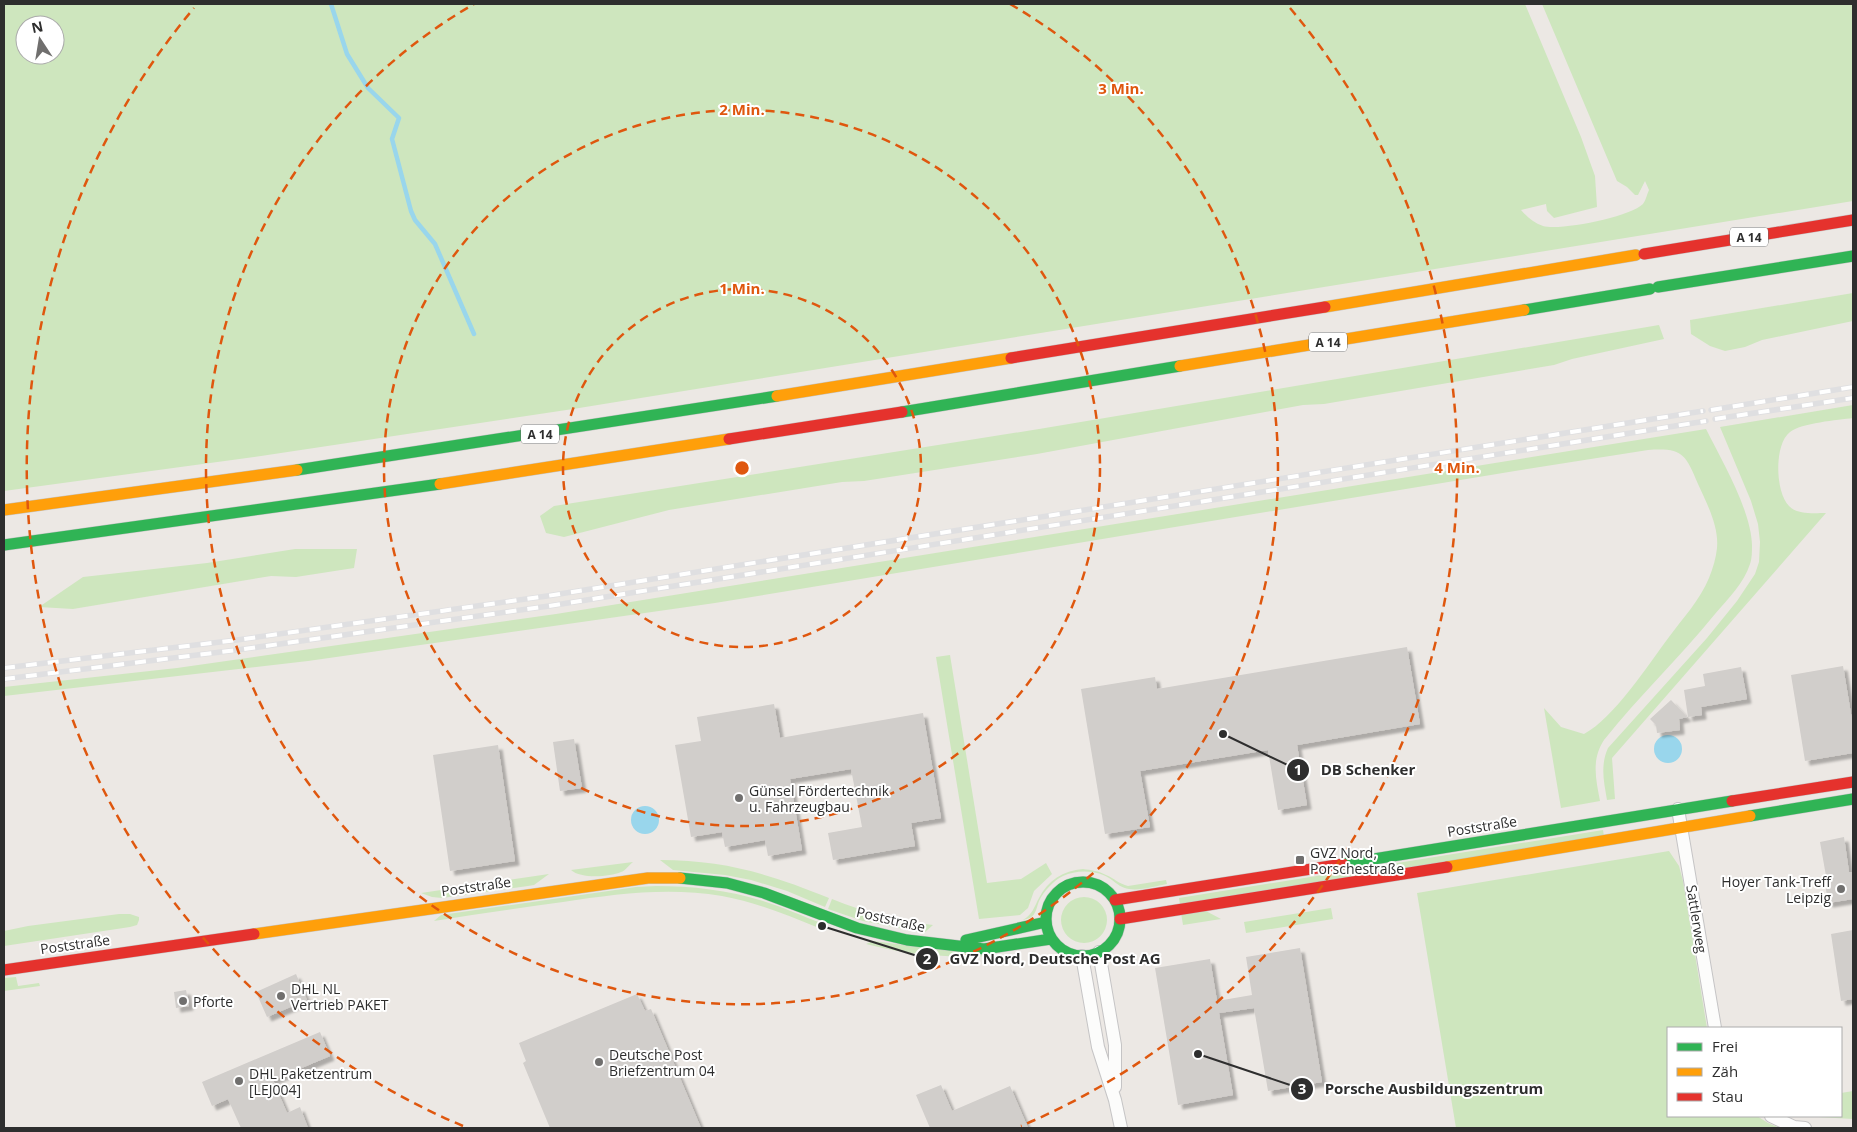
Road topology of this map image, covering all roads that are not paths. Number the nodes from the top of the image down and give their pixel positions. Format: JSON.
{"nodes":[{"id":1,"x":1853,"y":220,"type":"edge"},
{"id":2,"x":1853,"y":256,"type":"edge"},
{"id":3,"x":4,"y":510,"type":"edge"},
{"id":4,"x":4,"y":545,"type":"edge"},
{"id":5,"x":1853,"y":782,"type":"edge"},
{"id":6,"x":1853,"y":799,"type":"edge"},
{"id":7,"x":1678,"y":810,"type":"junction"},
{"id":8,"x":1681,"y":828,"type":"junction"},
{"id":9,"x":1115,"y":900,"type":"junction"},
{"id":10,"x":1120,"y":919,"type":"junction"},
{"id":11,"x":1046,"y":922,"type":"junction"},
{"id":12,"x":1051,"y":939,"type":"junction"},
{"id":13,"x":946,"y":944,"type":"junction"},
{"id":14,"x":1099,"y":952,"type":"junction"},
{"id":15,"x":1082,"y":956,"type":"junction"},
{"id":16,"x":4,"y":970,"type":"edge"},
{"id":17,"x":1714,"y":1027,"type":"edge"},
{"id":18,"x":1115,"y":1100,"type":"junction"},
{"id":19,"x":1773,"y":1117,"type":"edge"},
{"id":20,"x":1121,"y":1128,"type":"edge"},
{"id":21,"x":1805,"y":1128,"type":"edge"}],
"edges":[{"from":1,"to":3,"type":"main road","number":"A 14"},
{"from":2,"to":4,"type":"main road","number":"A 14"},
{"from":5,"to":7,"type":"main road","name":"Poststraße"},
{"from":6,"to":8,"type":"main road"},
{"from":7,"to":8,"type":"street","name":"Sattlerweg"},
{"from":7,"to":9,"type":"main road","name":"Poststraße"},
{"from":8,"to":10,"type":"main road"},
{"from":8,"to":17,"type":"street","name":"Sattlerweg"},
{"from":9,"to":10,"type":"main road"},
{"from":9,"to":11,"type":"main road"},
{"from":10,"to":14,"type":"main road"},
{"from":11,"to":12,"type":"main road"},
{"from":11,"to":13,"type":"main road","name":"Poststraße"},
{"from":12,"to":13,"type":"main road","name":"Poststraße"},
{"from":12,"to":15,"type":"main road"},
{"from":13,"to":16,"type":"main road","name":"Poststraße"},
{"from":14,"to":15,"type":"main road"},
{"from":14,"to":18,"type":"street"},
{"from":15,"to":18,"type":"street"},
{"from":18,"to":20,"type":"street"},
{"from":19,"to":21,"type":"street"}]}
